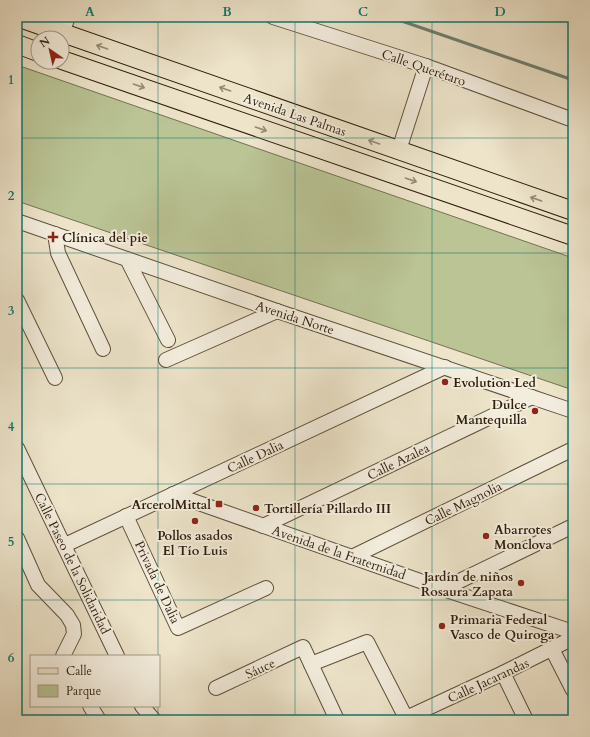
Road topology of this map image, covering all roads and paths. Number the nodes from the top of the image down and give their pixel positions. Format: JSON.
{"nodes":[{"id":1,"x":17,"y":17,"type":"edge"},
{"id":2,"x":273,"y":17,"type":"edge"},
{"id":3,"x":65,"y":25,"type":"edge"},
{"id":4,"x":17,"y":44,"type":"edge"},
{"id":5,"x":30,"y":49,"type":"edge"},
{"id":6,"x":70,"y":63,"type":"edge"},
{"id":7,"x":426,"y":66,"type":"junction"},
{"id":8,"x":573,"y":120,"type":"edge"},
{"id":9,"x":399,"y":150,"type":"junction"},
{"id":10,"x":573,"y":212,"type":"edge"},
{"id":11,"x":17,"y":221,"type":"edge"},
{"id":12,"x":54,"y":234,"type":"junction"},
{"id":13,"x":573,"y":236,"type":"edge"},
{"id":14,"x":127,"y":258,"type":"junction"},
{"id":15,"x":17,"y":300,"type":"edge"},
{"id":16,"x":276,"y":311,"type":"junction"},
{"id":17,"x":168,"y":340,"type":"dead end"},
{"id":18,"x":103,"y":349,"type":"dead end"},
{"id":19,"x":166,"y":360,"type":"dead end"},
{"id":20,"x":445,"y":367,"type":"junction"},
{"id":21,"x":55,"y":378,"type":"dead end"},
{"id":22,"x":532,"y":397,"type":"junction"},
{"id":23,"x":573,"y":411,"type":"edge"},
{"id":24,"x":17,"y":448,"type":"edge"},
{"id":25,"x":573,"y":449,"type":"edge"},
{"id":26,"x":173,"y":494,"type":"junction"},
{"id":27,"x":126,"y":516,"type":"junction"},
{"id":28,"x":263,"y":526,"type":"junction"},
{"id":29,"x":573,"y":526,"type":"edge"},
{"id":30,"x":17,"y":538,"type":"edge"},
{"id":31,"x":65,"y":545,"type":"junction"},
{"id":32,"x":352,"y":557,"type":"junction"},
{"id":33,"x":266,"y":588,"type":"dead end"},
{"id":34,"x":443,"y":589,"type":"junction"},
{"id":35,"x":573,"y":632,"type":"edge"},
{"id":36,"x":573,"y":638,"type":"edge"},
{"id":37,"x":552,"y":649,"type":"junction"},
{"id":38,"x":64,"y":655,"type":"edge"},
{"id":39,"x":117,"y":655,"type":"edge"},
{"id":40,"x":311,"y":664,"type":"junction"},
{"id":41,"x":503,"y":673,"type":"junction"},
{"id":42,"x":216,"y":688,"type":"dead end"},
{"id":43,"x":573,"y":690,"type":"edge"},
{"id":44,"x":91,"y":707,"type":"edge"},
{"id":45,"x":143,"y":707,"type":"edge"},
{"id":46,"x":404,"y":719,"type":"edge"},
{"id":47,"x":99,"y":720,"type":"edge"},
{"id":48,"x":154,"y":720,"type":"edge"},
{"id":49,"x":337,"y":720,"type":"edge"},
{"id":50,"x":526,"y":720,"type":"edge"}],
"edges":[{"from":1,"to":3,"type":"main road","name":"Avenida Las Palmas"},
{"from":2,"to":7,"type":"street","name":"Calle Querétaro"},
{"from":9,"to":3,"type":"main road","name":"Avenida Las Palmas","one_way":true},
{"from":4,"to":5,"type":"main road"},
{"from":6,"to":13,"type":"main road","name":"Avenida Las Palmas","one_way":true},
{"from":7,"to":8,"type":"street","name":"Calle Querétaro"},
{"from":7,"to":9,"type":"street"},
{"from":10,"to":9,"type":"main road","name":"Avenida Las Palmas","one_way":true},
{"from":11,"to":12,"type":"street","name":"Avenida Norte"},
{"from":12,"to":14,"type":"street","name":"Avenida Norte"},
{"from":12,"to":18,"type":"street"},
{"from":14,"to":16,"type":"street","name":"Avenida Norte"},
{"from":14,"to":17,"type":"street"},
{"from":15,"to":21,"type":"street"},
{"from":16,"to":19,"type":"street"},
{"from":16,"to":20,"type":"street","name":"Avenida Norte"},
{"from":20,"to":22,"type":"street","name":"Avenida Norte"},
{"from":20,"to":26,"type":"street","name":"Calle Dalia"},
{"from":22,"to":23,"type":"street","name":"Avenida Norte"},
{"from":22,"to":28,"type":"street","name":"Calle Azalea"},
{"from":24,"to":31,"type":"street","name":"Calle Paseo de la Solidaridad"},
{"from":25,"to":32,"type":"street","name":"Calle Magnolia"},
{"from":26,"to":27,"type":"street","name":"Calle Dalia"},
{"from":26,"to":28,"type":"street","name":"Avenida de la Fraternidad"},
{"from":27,"to":31,"type":"street","name":"Calle Dalia"},
{"from":27,"to":33,"type":"street","name":"Privada de Dalia"},
{"from":28,"to":32,"type":"street","name":"Avenida de la Fraternidad"},
{"from":29,"to":34,"type":"street"},
{"from":30,"to":38,"type":"street"},
{"from":31,"to":39,"type":"street","name":"Calle Paseo de la Solidaridad"},
{"from":32,"to":34,"type":"street","name":"Avenida de la Fraternidad"},
{"from":34,"to":35,"type":"street","name":"Avenida de la Fraternidad"},
{"from":36,"to":37,"type":"street","name":"Calle Jacarandas"},
{"from":37,"to":41,"type":"street","name":"Calle Jacarandas"},
{"from":37,"to":43,"type":"street"},
{"from":40,"to":42,"type":"street","name":"Sáuce"},
{"from":40,"to":46,"type":"street"},
{"from":40,"to":49,"type":"street"},
{"from":41,"to":46,"type":"street","name":"Calle Jacarandas"},
{"from":41,"to":50,"type":"street"},
{"from":44,"to":47,"type":"street"},
{"from":45,"to":48,"type":"street"}]}
